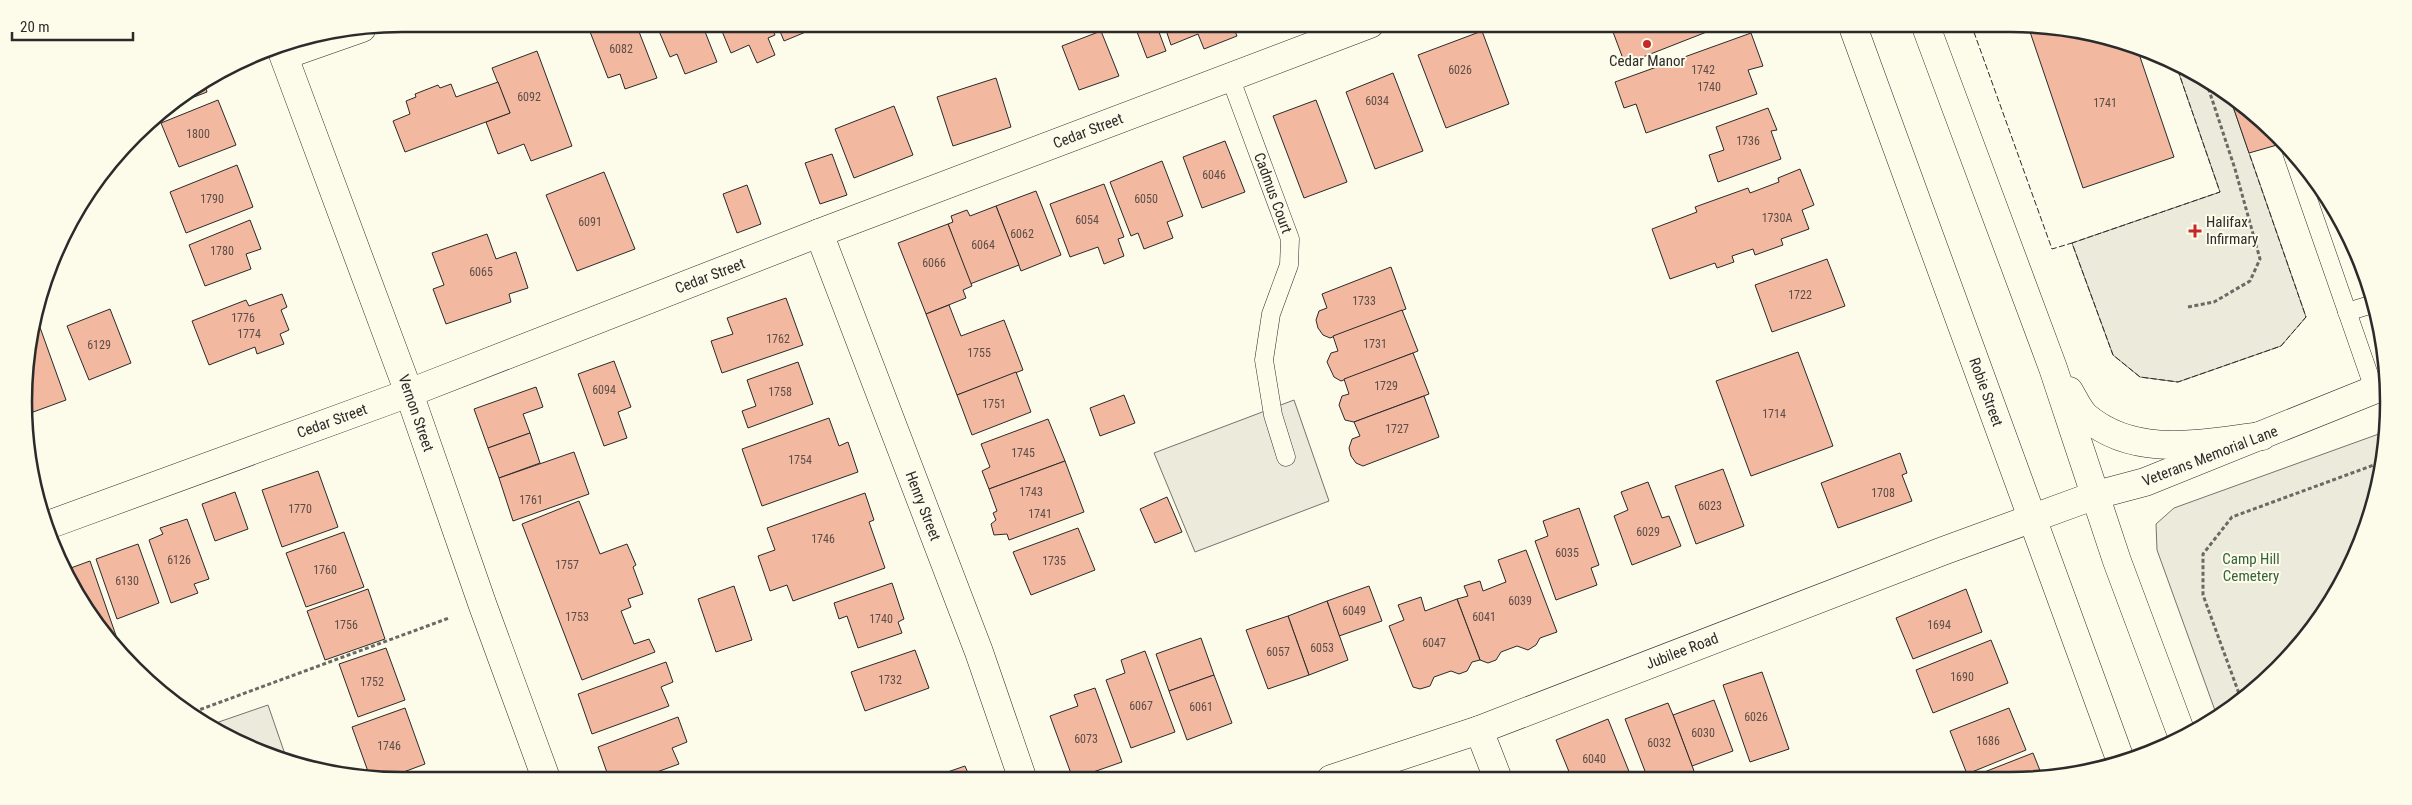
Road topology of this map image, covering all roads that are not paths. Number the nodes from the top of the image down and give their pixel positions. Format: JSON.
{"nodes":[{"id":1,"x":1349,"y":32,"type":"edge"},
{"id":2,"x":1855,"y":32,"type":"edge"},
{"id":3,"x":1928,"y":32,"type":"edge"},
{"id":4,"x":283,"y":53,"type":"edge"},
{"id":5,"x":1230,"y":77,"type":"junction"},
{"id":6,"x":2298,"y":171,"type":"edge"},
{"id":7,"x":819,"y":233,"type":"junction"},
{"id":8,"x":2367,"y":306,"type":"edge"},
{"id":9,"x":2347,"y":312,"type":"junction"},
{"id":10,"x":2053,"y":368,"type":"junction"},
{"id":11,"x":2379,"y":385,"type":"edge"},
{"id":12,"x":2380,"y":387,"type":"edge"},
{"id":13,"x":410,"y":393,"type":"junction"},
{"id":14,"x":2262,"y":436,"type":"junction"},
{"id":15,"x":1286,"y":456,"type":"dead end"},
{"id":16,"x":2096,"y":495,"type":"junction"},
{"id":17,"x":2031,"y":519,"type":"junction"},
{"id":18,"x":53,"y":522,"type":"edge"},
{"id":19,"x":1479,"y":730,"type":"junction"},
{"id":20,"x":2180,"y":730,"type":"edge"},
{"id":21,"x":2119,"y":756,"type":"edge"},
{"id":22,"x":544,"y":772,"type":"edge"},
{"id":23,"x":1020,"y":772,"type":"edge"},
{"id":24,"x":1355,"y":772,"type":"edge"},
{"id":25,"x":1495,"y":772,"type":"edge"}],
"edges":[{"from":1,"to":5,"type":"street","name":"Cedar Street"},
{"from":2,"to":17,"type":"street","name":"Robie Street"},
{"from":3,"to":10,"type":"street"},
{"from":4,"to":13,"type":"street","name":"Vernon Street"},
{"from":5,"to":7,"type":"street","name":"Cedar Street"},
{"from":5,"to":15,"type":"lane","name":"Cadmus Court"},
{"from":6,"to":9,"type":"lane"},
{"from":7,"to":13,"type":"street","name":"Cedar Street"},
{"from":7,"to":23,"type":"street","name":"Henry Street"},
{"from":8,"to":9,"type":"lane"},
{"from":9,"to":11,"type":"lane"},
{"from":10,"to":14,"type":"street"},
{"from":10,"to":16,"type":"street"},
{"from":12,"to":14,"type":"street","name":"Veterans Memorial Lane"},
{"from":13,"to":18,"type":"street","name":"Cedar Street"},
{"from":13,"to":22,"type":"street","name":"Vernon Street"},
{"from":14,"to":16,"type":"street","name":"Veterans Memorial Lane"},
{"from":16,"to":17,"type":"street","name":"Veterans Memorial Lane"},
{"from":16,"to":20,"type":"street"},
{"from":17,"to":19,"type":"street","name":"Jubilee Road"},
{"from":17,"to":21,"type":"street","name":"Robie Street"},
{"from":19,"to":24,"type":"street","name":"Jubilee Road"},
{"from":19,"to":25,"type":"street"}]}
